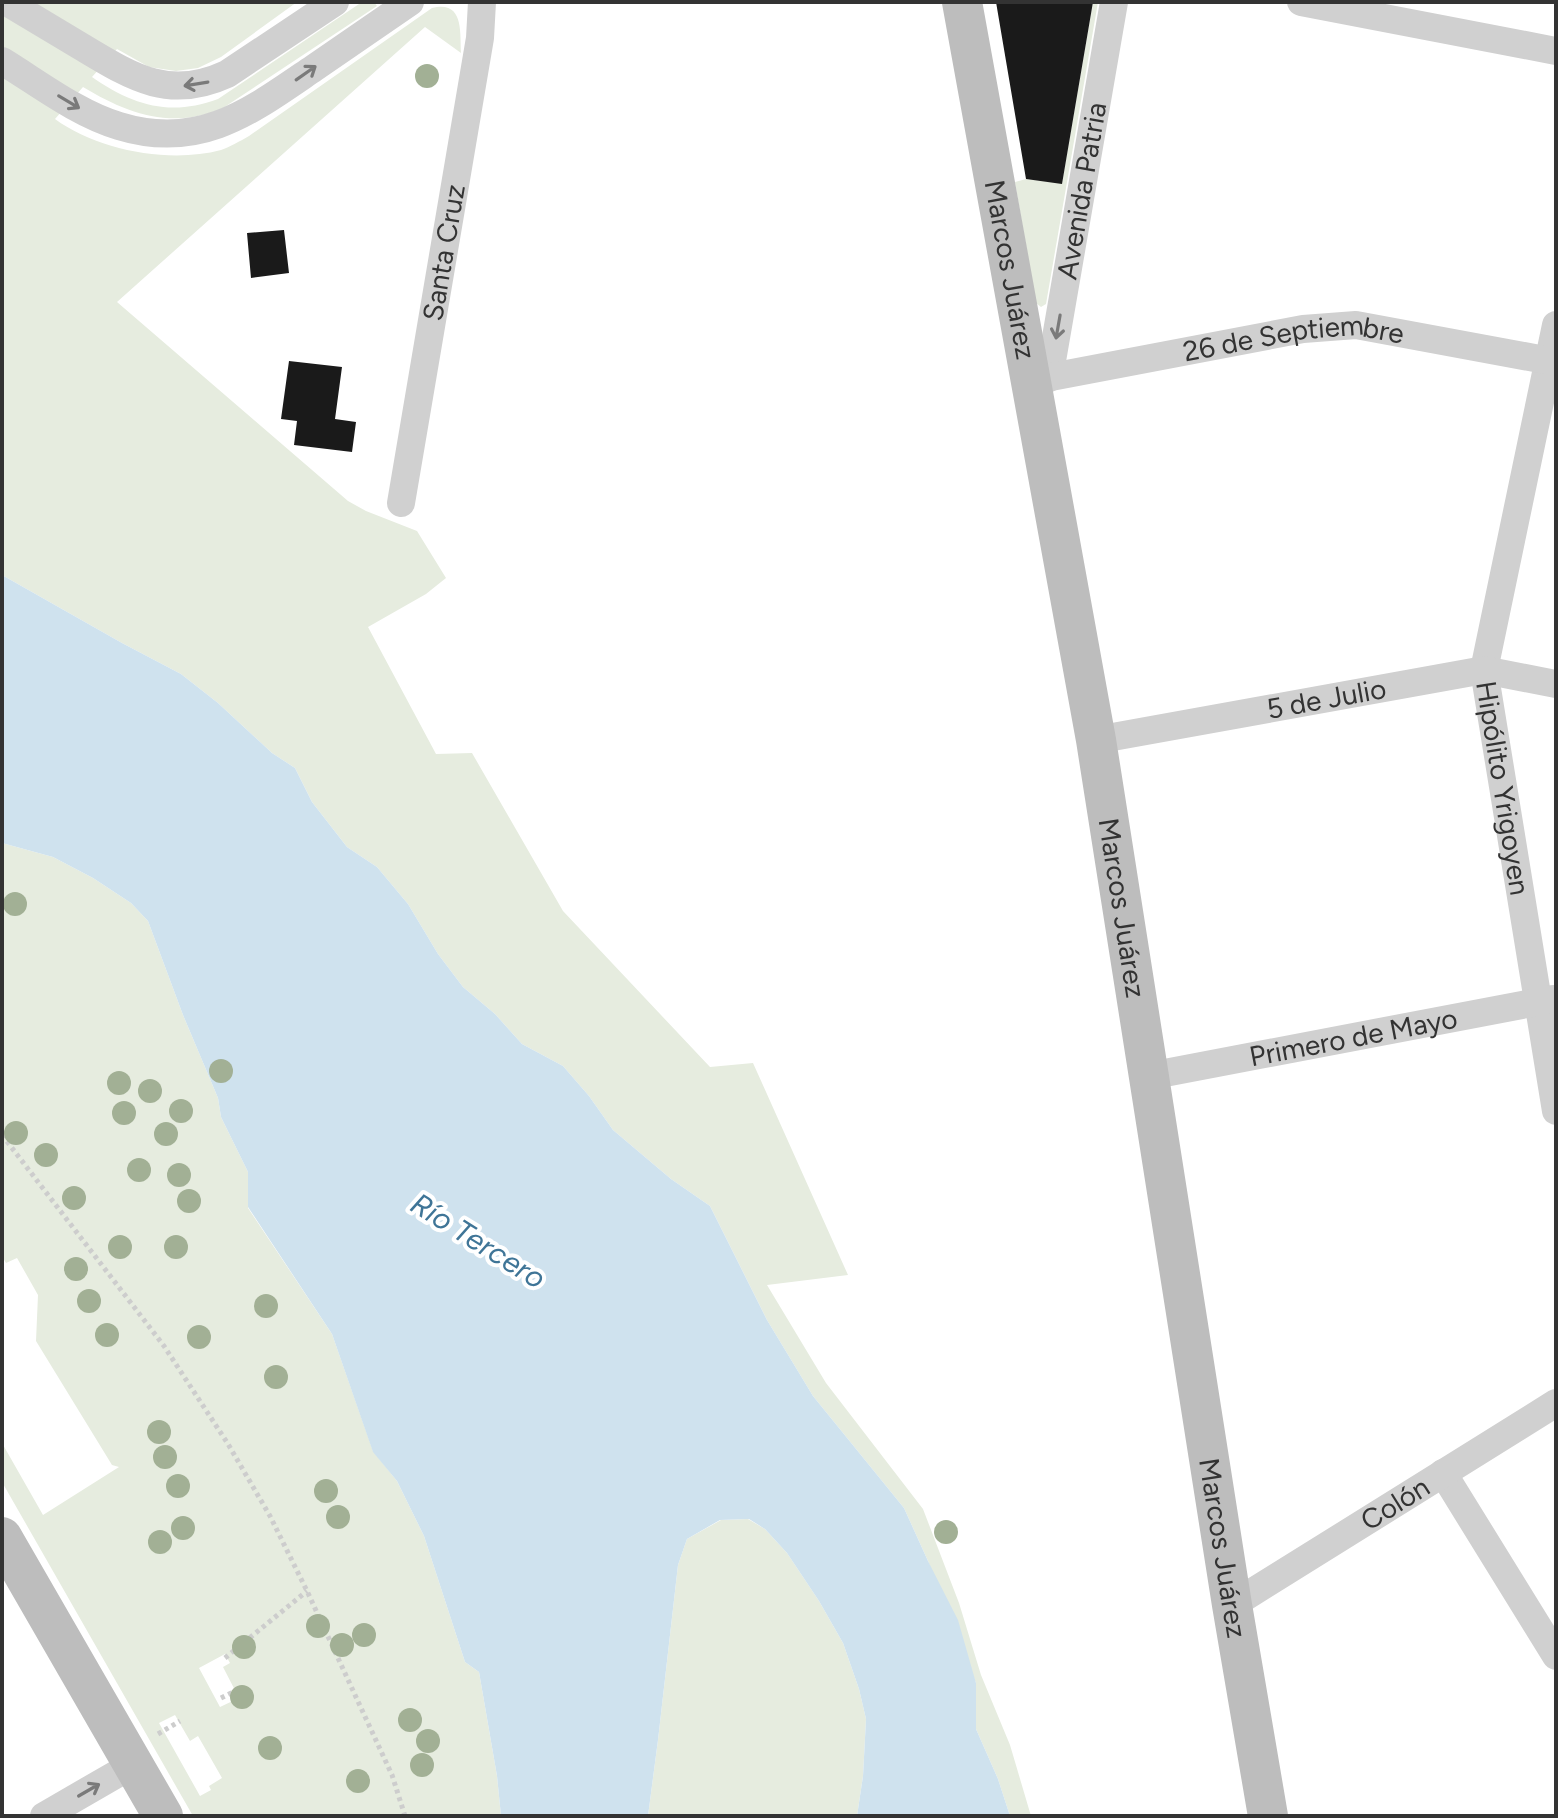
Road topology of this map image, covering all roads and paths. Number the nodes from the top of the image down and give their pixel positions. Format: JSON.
{"nodes":[{"id":1,"x":7,"y":2,"type":"edge"},
{"id":2,"x":335,"y":2,"type":"edge"},
{"id":3,"x":410,"y":2,"type":"edge"},
{"id":4,"x":482,"y":2,"type":"edge"},
{"id":5,"x":962,"y":2,"type":"edge"},
{"id":6,"x":1114,"y":2,"type":"edge"},
{"id":7,"x":1301,"y":2,"type":"edge"},
{"id":8,"x":1556,"y":51,"type":"edge"},
{"id":9,"x":2,"y":61,"type":"edge"},
{"id":10,"x":1556,"y":325,"type":"edge"},
{"id":11,"x":1553,"y":361,"type":"edge"},
{"id":12,"x":1040,"y":380,"type":"junction"},
{"id":13,"x":401,"y":503,"type":"dead end"},
{"id":14,"x":1484,"y":670,"type":"junction"},
{"id":15,"x":1556,"y":684,"type":"edge"},
{"id":16,"x":1096,"y":740,"type":"junction"},
{"id":17,"x":1547,"y":1000,"type":"edge"},
{"id":18,"x":1149,"y":1076,"type":"junction"},
{"id":19,"x":1556,"y":1111,"type":"edge"},
{"id":20,"x":2,"y":1135,"type":"edge"},
{"id":21,"x":1556,"y":1403,"type":"edge"},
{"id":22,"x":1443,"y":1473,"type":"junction"},
{"id":23,"x":2,"y":1537,"type":"edge"},
{"id":24,"x":307,"y":1591,"type":"junction"},
{"id":25,"x":1232,"y":1605,"type":"junction"},
{"id":26,"x":1556,"y":1656,"type":"edge"},
{"id":27,"x":225,"y":1658,"type":"dead end"},
{"id":28,"x":235,"y":1691,"type":"dead end"},
{"id":29,"x":221,"y":1698,"type":"dead end"},
{"id":30,"x":180,"y":1721,"type":"dead end"},
{"id":31,"x":146,"y":1749,"type":"junction"},
{"id":32,"x":44,"y":1816,"type":"edge"},
{"id":33,"x":163,"y":1816,"type":"edge"},
{"id":34,"x":405,"y":1816,"type":"edge"},
{"id":35,"x":1268,"y":1816,"type":"edge"}],
"edges":[{"from":2,"to":1,"type":"street","one_way":true},
{"from":9,"to":3,"type":"street","one_way":true},
{"from":4,"to":13,"type":"street","name":"Santa Cruz"},
{"from":5,"to":12,"type":"main road","name":"Marcos Juárez"},
{"from":6,"to":12,"type":"street","name":"Avenida Patria","one_way":true},
{"from":7,"to":8,"type":"street"},
{"from":10,"to":11,"type":"street","name":"Hipólito Yrigoyen"},
{"from":11,"to":12,"type":"street","name":"26 de Septiembre"},
{"from":11,"to":14,"type":"street","name":"Hipólito Yrigoyen"},
{"from":12,"to":16,"type":"main road","name":"Marcos Juárez"},
{"from":14,"to":15,"type":"street","name":"5 de Julio"},
{"from":14,"to":16,"type":"street","name":"5 de Julio"},
{"from":14,"to":17,"type":"street","name":"Hipólito Yrigoyen"},
{"from":16,"to":18,"type":"main road","name":"Marcos Juárez"},
{"from":17,"to":18,"type":"street","name":"Primero de Mayo"},
{"from":17,"to":19,"type":"street","name":"Hipólito Yrigoyen"},
{"from":18,"to":25,"type":"main road","name":"Marcos Juárez"},
{"from":20,"to":24,"type":"path"},
{"from":21,"to":22,"type":"street","name":"Colón"},
{"from":22,"to":25,"type":"street","name":"Colón"},
{"from":22,"to":26,"type":"street"},
{"from":23,"to":31,"type":"main road"},
{"from":24,"to":27,"type":"path"},
{"from":24,"to":34,"type":"path"},
{"from":25,"to":35,"type":"main road","name":"Marcos Juárez"},
{"from":28,"to":29,"type":"path"},
{"from":30,"to":31,"type":"path"},
{"from":32,"to":31,"type":"street","one_way":true},
{"from":31,"to":33,"type":"main road"}]}
